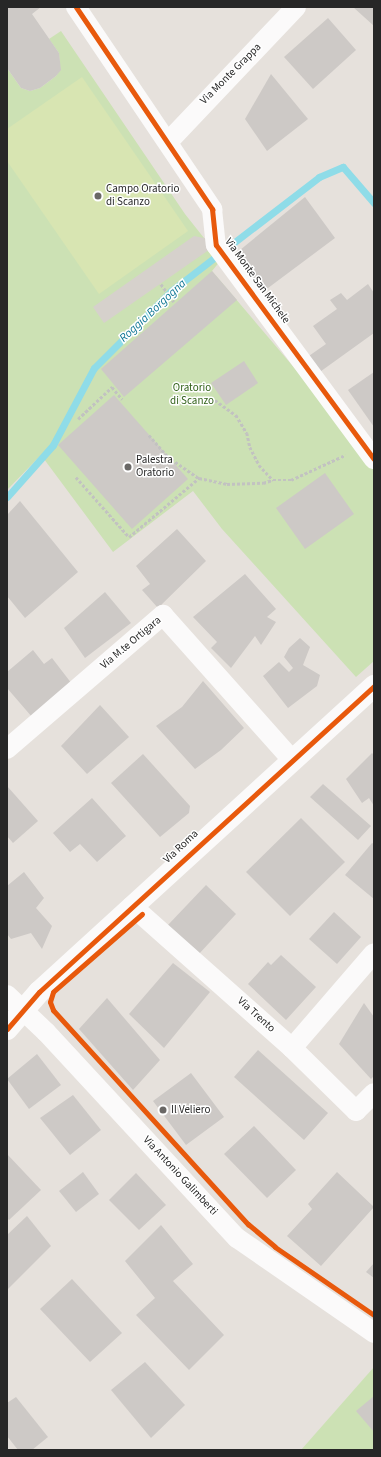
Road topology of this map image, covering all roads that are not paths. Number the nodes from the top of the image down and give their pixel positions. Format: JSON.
{"nodes":[{"id":1,"x":76,"y":7,"type":"edge"},
{"id":2,"x":296,"y":7,"type":"edge"},
{"id":3,"x":168,"y":142,"type":"junction"},
{"id":4,"x":374,"y":459,"type":"edge"},
{"id":5,"x":373,"y":688,"type":"edge"},
{"id":6,"x":7,"y":749,"type":"edge"},
{"id":7,"x":292,"y":760,"type":"junction"},
{"id":8,"x":132,"y":906,"type":"junction"},
{"id":9,"x":374,"y":953,"type":"edge"},
{"id":10,"x":12,"y":1006,"type":"edge"},
{"id":11,"x":7,"y":1028,"type":"edge"},
{"id":12,"x":292,"y":1048,"type":"junction"},
{"id":13,"x":374,"y":1093,"type":"edge"},
{"id":14,"x":374,"y":1333,"type":"edge"}],
"edges":[{"from":1,"to":3,"type":"street","name":"Via Monte San Michele"},
{"from":2,"to":3,"type":"street","name":"Via Monte Grappa"},
{"from":3,"to":4,"type":"street","name":"Via Monte San Michele"},
{"from":5,"to":7,"type":"street","name":"Via Roma"},
{"from":6,"to":7,"type":"street","name":"Via M.te Ortigara"},
{"from":7,"to":8,"type":"street","name":"Via Roma"},
{"from":8,"to":10,"type":"street","name":"Via Roma"},
{"from":8,"to":12,"type":"street","name":"Via Trento"},
{"from":9,"to":12,"type":"street"},
{"from":10,"to":11,"type":"street","name":"Via Roma"},
{"from":10,"to":14,"type":"street","name":"Via Antonio Galimberti"},
{"from":12,"to":13,"type":"street","name":"Via Trento"}]}
